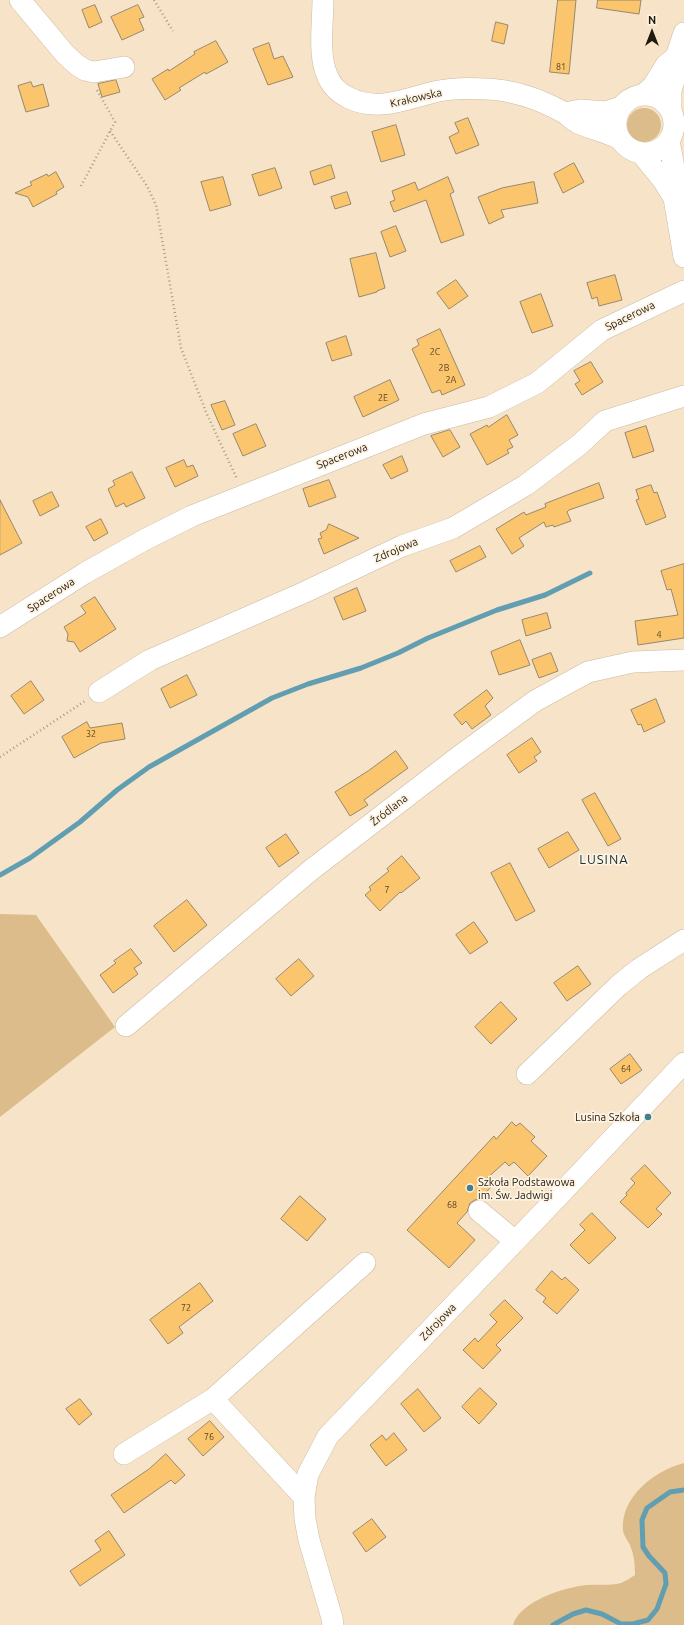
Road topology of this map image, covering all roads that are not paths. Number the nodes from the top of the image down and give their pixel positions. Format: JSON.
{"nodes":[{"id":1,"x":20,"y":0,"type":"edge"},
{"id":2,"x":323,"y":0,"type":"edge"},
{"id":3,"x":684,"y":33,"type":"edge"},
{"id":4,"x":676,"y":57,"type":"junction"},
{"id":5,"x":124,"y":67,"type":"dead end"},
{"id":6,"x":643,"y":95,"type":"junction"},
{"id":7,"x":621,"y":107,"type":"junction"},
{"id":8,"x":671,"y":111,"type":"junction"},
{"id":9,"x":565,"y":113,"type":"junction"},
{"id":10,"x":620,"y":139,"type":"junction"},
{"id":11,"x":669,"y":140,"type":"junction"},
{"id":12,"x":641,"y":153,"type":"junction"},
{"id":13,"x":674,"y":198,"type":"junction"},
{"id":14,"x":684,"y":257,"type":"edge"},
{"id":15,"x":684,"y":291,"type":"edge"},
{"id":16,"x":684,"y":396,"type":"edge"},
{"id":17,"x":0,"y":627,"type":"edge"},
{"id":18,"x":684,"y":660,"type":"edge"},
{"id":19,"x":99,"y":692,"type":"road end"},
{"id":20,"x":684,"y":940,"type":"edge"},
{"id":21,"x":126,"y":1026,"type":"dead end"},
{"id":22,"x":684,"y":1063,"type":"edge"},
{"id":23,"x":527,"y":1074,"type":"dead end"},
{"id":24,"x":479,"y":1211,"type":"dead end"},
{"id":25,"x":515,"y":1241,"type":"junction"},
{"id":26,"x":365,"y":1263,"type":"dead end"},
{"id":27,"x":213,"y":1399,"type":"junction"},
{"id":28,"x":124,"y":1454,"type":"dead end"},
{"id":29,"x":304,"y":1497,"type":"junction"},
{"id":30,"x":333,"y":1625,"type":"edge"}],
"edges":[{"from":1,"to":5,"type":"street"},
{"from":2,"to":9,"type":"street","name":"Krakowska"},
{"from":3,"to":4,"type":"street"},
{"from":4,"to":6,"type":"street"},
{"from":4,"to":8,"type":"street"},
{"from":6,"to":7,"type":"street"},
{"from":6,"to":8,"type":"street"},
{"from":7,"to":9,"type":"street"},
{"from":7,"to":10,"type":"street"},
{"from":8,"to":11,"type":"street"},
{"from":9,"to":10,"type":"street","name":"Krakowska"},
{"from":10,"to":12,"type":"street"},
{"from":11,"to":12,"type":"street"},
{"from":11,"to":13,"type":"street"},
{"from":12,"to":13,"type":"street"},
{"from":13,"to":14,"type":"street"},
{"from":15,"to":17,"type":"street","name":"Spacerowa"},
{"from":16,"to":19,"type":"street","name":"Zdrojowa"},
{"from":18,"to":21,"type":"street","name":"Źródlana"},
{"from":20,"to":23,"type":"street"},
{"from":22,"to":25,"type":"street","name":"Zdrojowa"},
{"from":24,"to":25,"type":"street"},
{"from":25,"to":29,"type":"street","name":"Zdrojowa"},
{"from":26,"to":27,"type":"street"},
{"from":27,"to":28,"type":"street"},
{"from":27,"to":29,"type":"street"},
{"from":29,"to":30,"type":"street","name":"Zdrojowa"}]}
